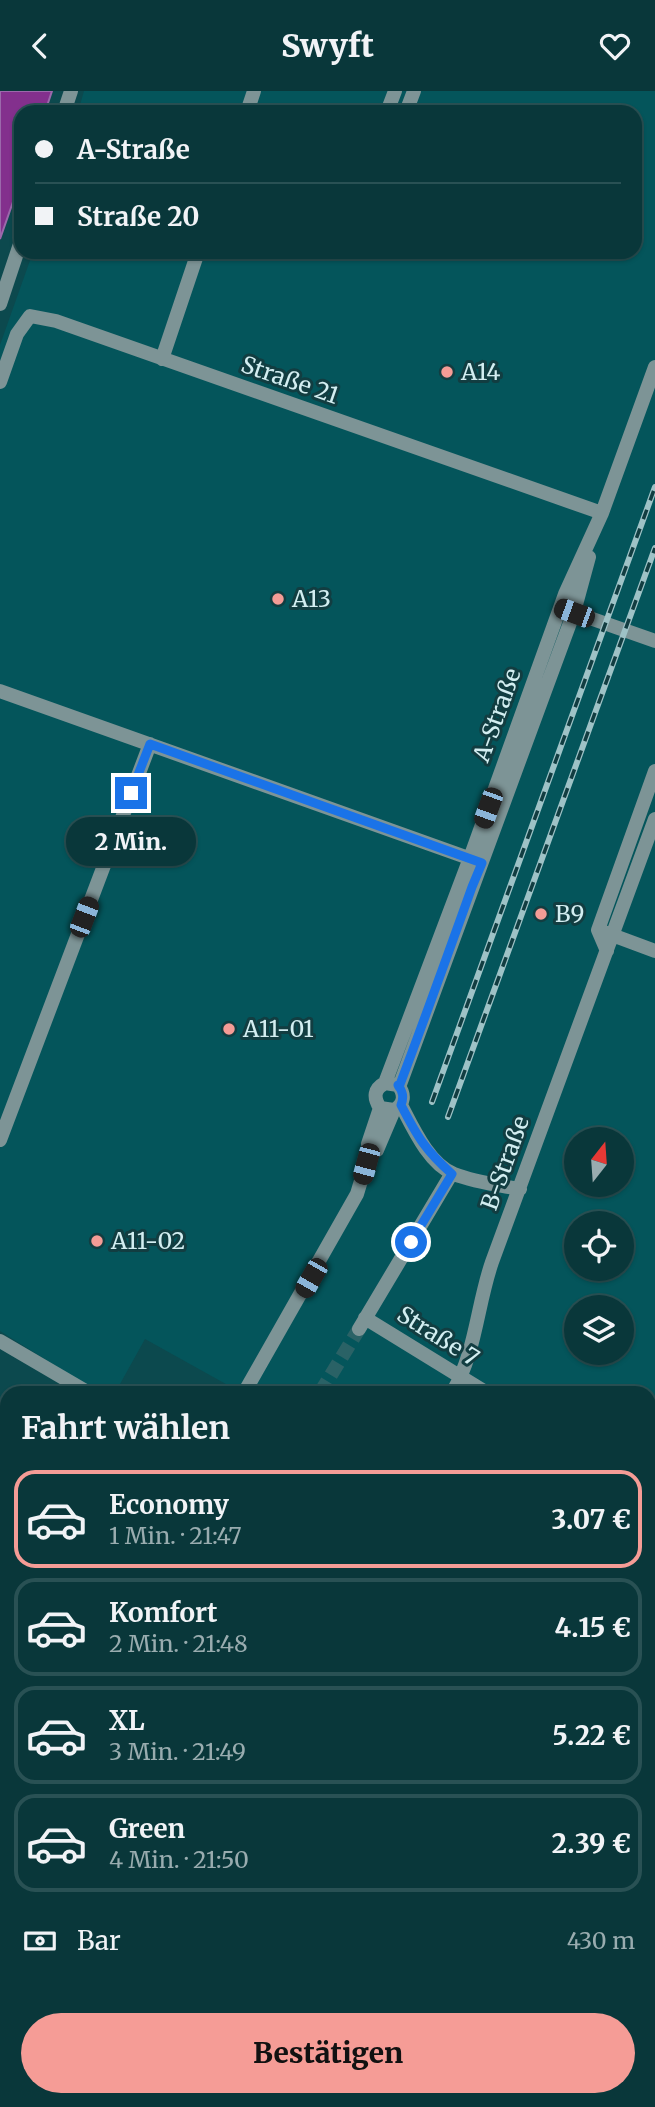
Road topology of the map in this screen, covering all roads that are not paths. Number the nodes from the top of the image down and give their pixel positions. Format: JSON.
{"nodes":[{"id":1,"x":15,"y":259,"type":"edge"},
{"id":2,"x":196,"y":259,"type":"edge"},
{"id":3,"x":0,"y":304,"type":"edge"},
{"id":4,"x":162,"y":359,"type":"junction"},
{"id":5,"x":655,"y":367,"type":"edge"},
{"id":6,"x":0,"y":382,"type":"edge"},
{"id":7,"x":601,"y":517,"type":"junction"},
{"id":8,"x":567,"y":610,"type":"junction"},
{"id":9,"x":655,"y":641,"type":"edge"},
{"id":10,"x":0,"y":691,"type":"edge"},
{"id":11,"x":150,"y":744,"type":"junction"},
{"id":12,"x":655,"y":771,"type":"edge"},
{"id":13,"x":655,"y":819,"type":"edge"},
{"id":14,"x":476,"y":861,"type":"junction"},
{"id":15,"x":598,"y":930,"type":"junction"},
{"id":16,"x":612,"y":935,"type":"junction"},
{"id":17,"x":607,"y":951,"type":"junction"},
{"id":18,"x":655,"y":951,"type":"edge"},
{"id":19,"x":392,"y":1084,"type":"junction"},
{"id":20,"x":391,"y":1107,"type":"junction"},
{"id":21,"x":0,"y":1140,"type":"edge"},
{"id":22,"x":452,"y":1174,"type":"junction"},
{"id":23,"x":520,"y":1189,"type":"junction"},
{"id":24,"x":0,"y":1341,"type":"edge"},
{"id":25,"x":461,"y":1378,"type":"junction"},
{"id":26,"x":77,"y":1386,"type":"edge"},
{"id":27,"x":248,"y":1386,"type":"edge"},
{"id":28,"x":456,"y":1386,"type":"edge"},
{"id":29,"x":475,"y":1386,"type":"edge"}],
"edges":[{"from":1,"to":3,"type":"street"},
{"from":2,"to":4,"type":"street"},
{"from":4,"to":6,"type":"street","name":"Straße 21"},
{"from":4,"to":7,"type":"street","name":"Straße 21"},
{"from":5,"to":7,"type":"street","name":"A-Straße"},
{"from":7,"to":8,"type":"street","name":"A-Straße"},
{"from":8,"to":9,"type":"street"},
{"from":8,"to":14,"type":"street","name":"A-Straße"},
{"from":10,"to":11,"type":"street"},
{"from":11,"to":14,"type":"street"},
{"from":11,"to":21,"type":"street"},
{"from":12,"to":15,"type":"street"},
{"from":13,"to":16,"type":"street","name":"B-Straße"},
{"from":14,"to":19,"type":"street","name":"A-Straße"},
{"from":15,"to":16,"type":"street"},
{"from":15,"to":17,"type":"street"},
{"from":16,"to":17,"type":"street","name":"B-Straße"},
{"from":16,"to":18,"type":"street"},
{"from":17,"to":23,"type":"street","name":"B-Straße"},
{"from":19,"to":20,"type":"street","name":"A-Straße"},
{"from":19,"to":20,"type":"street","name":"A-Straße"},
{"from":20,"to":22,"type":"street"},
{"from":20,"to":27,"type":"street","name":"A-Straße"},
{"from":22,"to":23,"type":"street"},
{"from":22,"to":25,"type":"street","name":"Straße 7"},
{"from":23,"to":25,"type":"street","name":"B-Straße"},
{"from":24,"to":26,"type":"street"},
{"from":25,"to":28,"type":"street","name":"B-Straße"},
{"from":25,"to":29,"type":"street","name":"Straße 7"}]}
